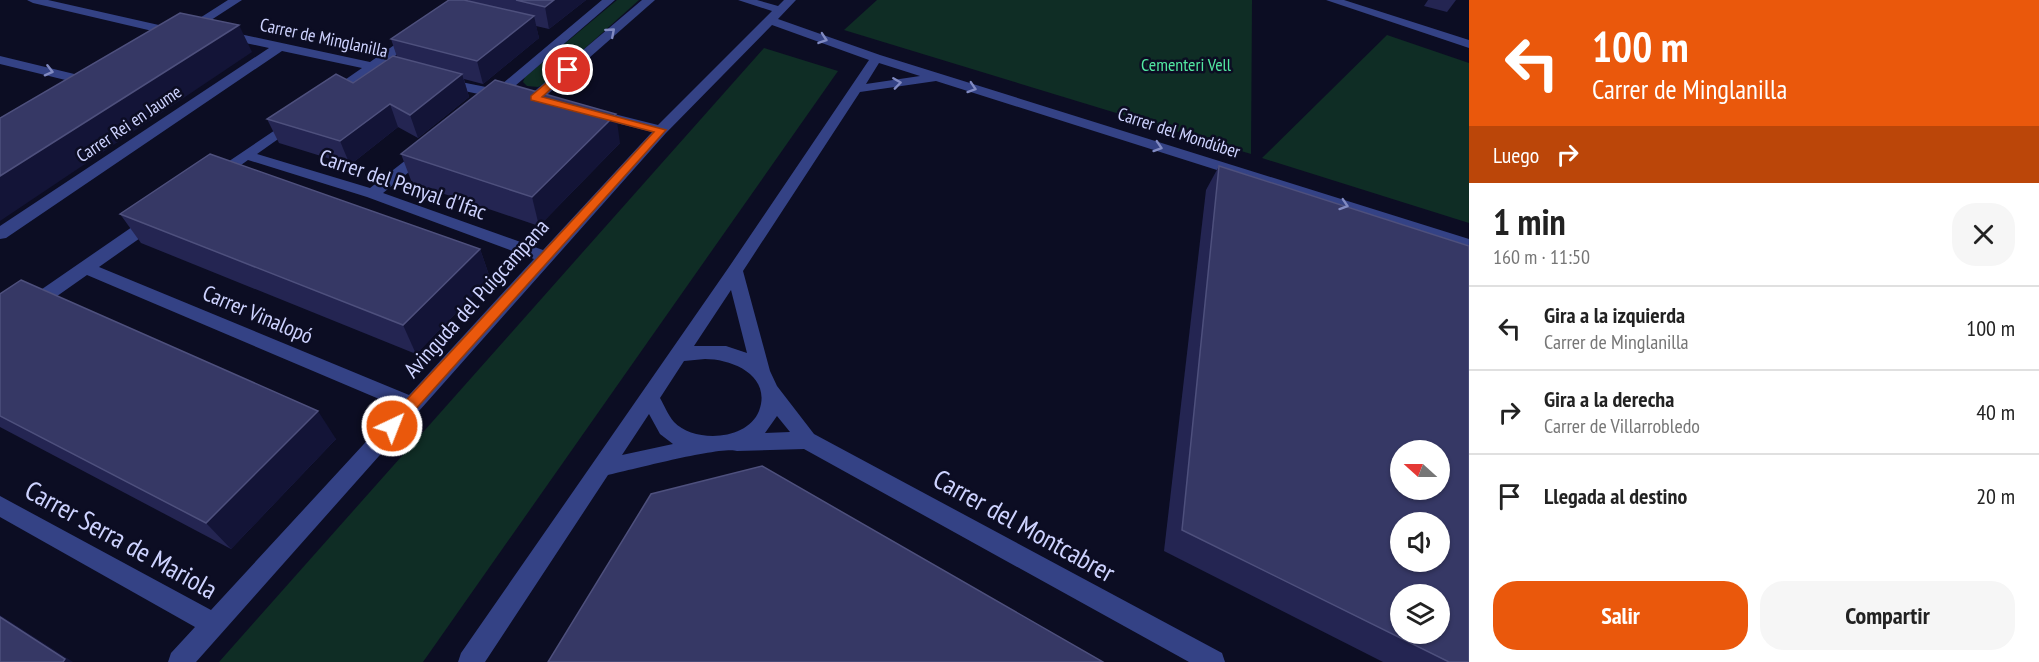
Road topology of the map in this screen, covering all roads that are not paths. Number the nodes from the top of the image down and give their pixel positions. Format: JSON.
{"nodes":[{"id":1,"x":33,"y":0,"type":"edge"},
{"id":2,"x":236,"y":0,"type":"edge"},
{"id":3,"x":609,"y":0,"type":"edge"},
{"id":4,"x":649,"y":0,"type":"edge"},
{"id":5,"x":744,"y":0,"type":"edge"},
{"id":6,"x":1332,"y":0,"type":"edge"},
{"id":7,"x":780,"y":10,"type":"edge"},
{"id":8,"x":429,"y":26,"type":"edge"},
{"id":9,"x":186,"y":31,"type":"junction"},
{"id":10,"x":1469,"y":44,"type":"edge"},
{"id":11,"x":163,"y":45,"type":"edge"},
{"id":12,"x":279,"y":46,"type":"junction"},
{"id":13,"x":876,"y":58,"type":"junction"},
{"id":14,"x":0,"y":60,"type":"edge"},
{"id":15,"x":372,"y":66,"type":"junction"},
{"id":16,"x":394,"y":71,"type":"edge"},
{"id":17,"x":939,"y":77,"type":"junction"},
{"id":18,"x":429,"y":79,"type":"edge"},
{"id":19,"x":855,"y":89,"type":"junction"},
{"id":20,"x":498,"y":94,"type":"junction"},
{"id":21,"x":78,"y":95,"type":"edge"},
{"id":22,"x":480,"y":108,"type":"edge"},
{"id":23,"x":581,"y":110,"type":"edge"},
{"id":24,"x":661,"y":130,"type":"junction"},
{"id":25,"x":435,"y":144,"type":"edge"},
{"id":26,"x":246,"y":155,"type":"junction"},
{"id":27,"x":199,"y":188,"type":"edge"},
{"id":28,"x":372,"y":194,"type":"junction"},
{"id":29,"x":171,"y":208,"type":"edge"},
{"id":30,"x":0,"y":234,"type":"edge"},
{"id":31,"x":1469,"y":245,"type":"edge"},
{"id":32,"x":545,"y":257,"type":"junction"},
{"id":33,"x":86,"y":268,"type":"junction"},
{"id":34,"x":735,"y":271,"type":"junction"},
{"id":35,"x":0,"y":327,"type":"edge"},
{"id":36,"x":677,"y":354,"type":"junction"},
{"id":37,"x":761,"y":371,"type":"junction"},
{"id":38,"x":770,"y":391,"type":"junction"},
{"id":39,"x":649,"y":396,"type":"junction"},
{"id":40,"x":412,"y":405,"type":"junction"},
{"id":41,"x":807,"y":440,"type":"junction"},
{"id":42,"x":718,"y":444,"type":"junction"},
{"id":43,"x":601,"y":468,"type":"junction"},
{"id":44,"x":0,"y":506,"type":"edge"},
{"id":45,"x":214,"y":625,"type":"junction"},
{"id":46,"x":180,"y":662,"type":"edge"},
{"id":47,"x":470,"y":662,"type":"edge"},
{"id":48,"x":1213,"y":662,"type":"edge"}],
"edges":[{"from":1,"to":9,"type":"street","name":"Carrer de Minglanilla"},
{"from":2,"to":9,"type":"street"},
{"from":3,"to":20,"type":"street"},
{"from":20,"to":4,"type":"street","one_way":true},
{"from":5,"to":7,"type":"street","name":"Carrer del Mondúber"},
{"from":6,"to":10,"type":"street"},
{"from":7,"to":13,"type":"street","name":"Carrer del Mondúber","one_way":true},
{"from":7,"to":24,"type":"street","name":"Avinguda del Puigcampana"},
{"from":8,"to":15,"type":"street"},
{"from":9,"to":11,"type":"street"},
{"from":9,"to":12,"type":"street","name":"Carrer de Minglanilla"},
{"from":12,"to":15,"type":"street","name":"Carrer de Minglanilla"},
{"from":12,"to":30,"type":"street","name":"Carrer Rei en Jaume"},
{"from":13,"to":17,"type":"street","name":"Carrer del Mondúber"},
{"from":13,"to":19,"type":"street"},
{"from":14,"to":21,"type":"street","one_way":true},
{"from":15,"to":16,"type":"street","name":"Carrer de Minglanilla"},
{"from":15,"to":26,"type":"street"},
{"from":19,"to":17,"type":"street","one_way":true},
{"from":17,"to":31,"type":"street","name":"Carrer del Mondúber","one_way":true},
{"from":18,"to":20,"type":"street"},
{"from":19,"to":34,"type":"street"},
{"from":20,"to":22,"type":"street"},
{"from":23,"to":24,"type":"street"},
{"from":24,"to":32,"type":"street","name":"Avinguda del Puigcampana"},
{"from":25,"to":28,"type":"street"},
{"from":26,"to":27,"type":"street"},
{"from":26,"to":28,"type":"street","name":"Carrer del Penyal d'Ifac"},
{"from":28,"to":32,"type":"street","name":"Carrer del Penyal d'Ifac"},
{"from":29,"to":33,"type":"street"},
{"from":32,"to":40,"type":"street","name":"Avinguda del Puigcampana"},
{"from":33,"to":35,"type":"street"},
{"from":33,"to":40,"type":"street","name":"Carrer Vinalopó"},
{"from":34,"to":36,"type":"street"},
{"from":34,"to":37,"type":"street"},
{"from":36,"to":37,"type":"street"},
{"from":36,"to":39,"type":"street"},
{"from":37,"to":38,"type":"street"},
{"from":38,"to":41,"type":"street","name":"Carrer del Montcabrer"},
{"from":38,"to":42,"type":"street"},
{"from":39,"to":42,"type":"street"},
{"from":39,"to":43,"type":"street"},
{"from":40,"to":45,"type":"street","name":"Avinguda del Puigcampana"},
{"from":41,"to":42,"type":"street"},
{"from":41,"to":48,"type":"street","name":"Carrer del Montcabrer"},
{"from":42,"to":43,"type":"street"},
{"from":43,"to":47,"type":"street"},
{"from":44,"to":45,"type":"street","name":"Carrer Serra de Mariola"},
{"from":45,"to":46,"type":"street","name":"Avinguda del Puigcampana"}]}
